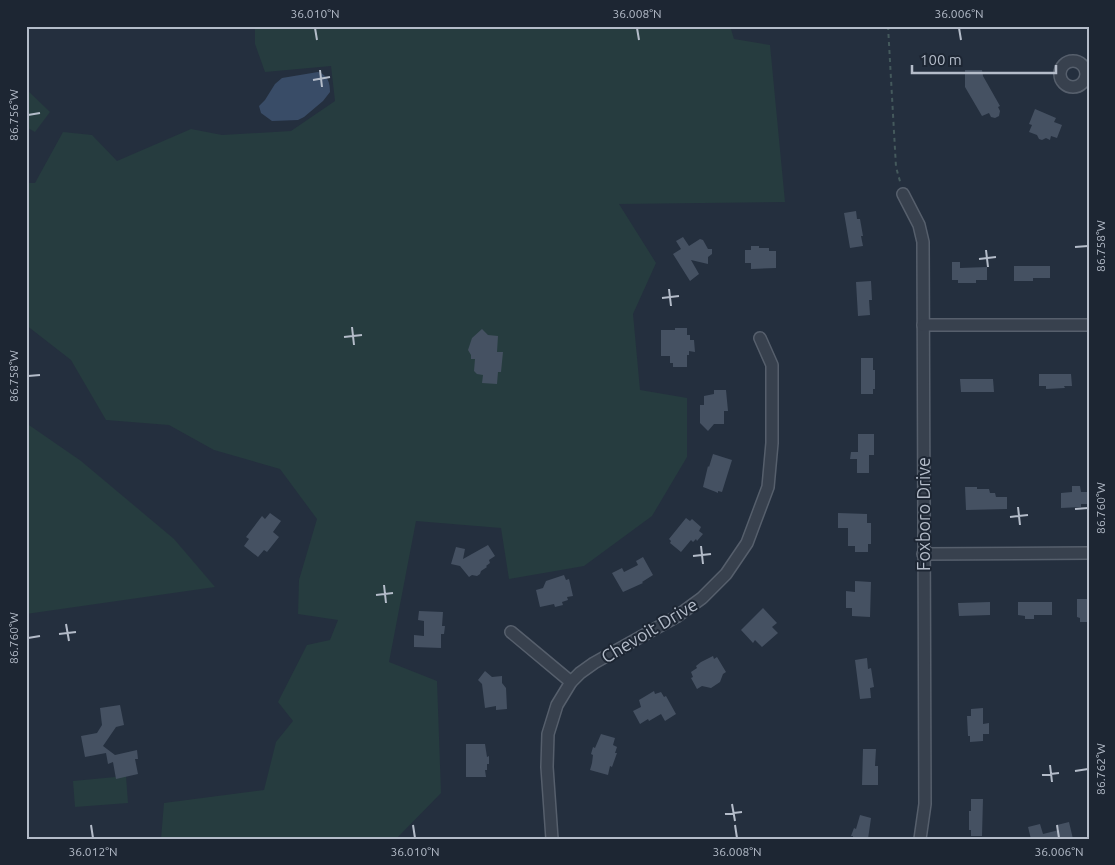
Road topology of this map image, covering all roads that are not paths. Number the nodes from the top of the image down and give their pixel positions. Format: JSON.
{"nodes":[{"id":1,"x":903,"y":194,"type":"road end"},
{"id":2,"x":923,"y":324,"type":"junction"},
{"id":3,"x":1089,"y":325,"type":"edge"},
{"id":4,"x":760,"y":338,"type":"dead end"},
{"id":5,"x":1089,"y":553,"type":"edge"},
{"id":6,"x":923,"y":554,"type":"junction"},
{"id":7,"x":511,"y":632,"type":"dead end"},
{"id":8,"x":571,"y":682,"type":"junction"},
{"id":9,"x":552,"y":839,"type":"edge"},
{"id":10,"x":920,"y":839,"type":"edge"}],
"edges":[{"from":1,"to":2,"type":"street","name":"Foxboro Drive"},
{"from":2,"to":3,"type":"street"},
{"from":2,"to":6,"type":"street","name":"Foxboro Drive"},
{"from":4,"to":8,"type":"street","name":"Chevoit Drive"},
{"from":5,"to":6,"type":"street"},
{"from":6,"to":10,"type":"street","name":"Foxboro Drive"},
{"from":7,"to":8,"type":"street"},
{"from":8,"to":9,"type":"street","name":"Chevoit Drive"}]}
